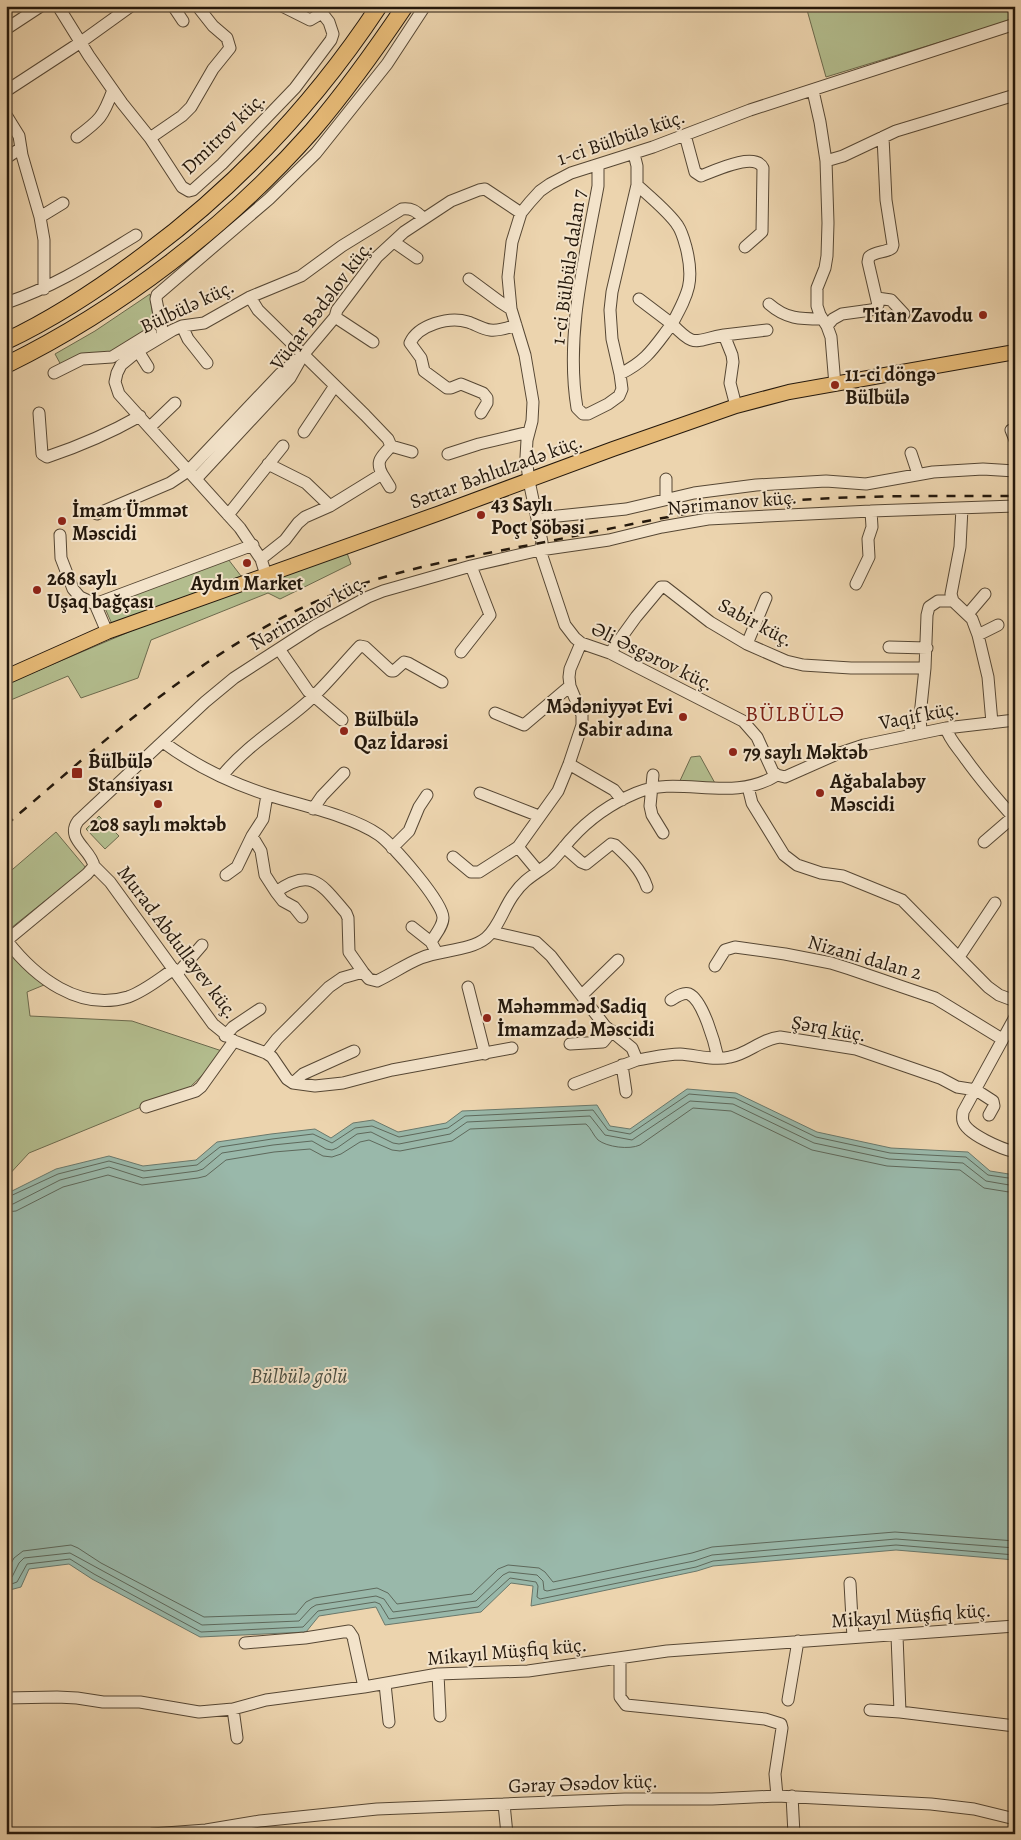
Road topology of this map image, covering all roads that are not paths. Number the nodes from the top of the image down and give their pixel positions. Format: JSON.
{"nodes":[{"id":1,"x":41,"y":6,"type":"edge"},
{"id":2,"x":58,"y":6,"type":"edge"},
{"id":3,"x":131,"y":6,"type":"edge"},
{"id":4,"x":173,"y":6,"type":"edge"},
{"id":5,"x":282,"y":6,"type":"edge"},
{"id":6,"x":379,"y":6,"type":"edge"},
{"id":7,"x":405,"y":6,"type":"edge"},
{"id":8,"x":425,"y":6,"type":"edge"},
{"id":9,"x":198,"y":7,"type":"edge"},
{"id":10,"x":323,"y":10,"type":"edge"},
{"id":11,"x":184,"y":21,"type":"dead end"},
{"id":12,"x":1015,"y":24,"type":"edge"},
{"id":13,"x":6,"y":29,"type":"edge"},
{"id":14,"x":81,"y":42,"type":"junction"},
{"id":15,"x":113,"y":90,"type":"junction"},
{"id":16,"x":6,"y":91,"type":"edge"},
{"id":17,"x":813,"y":91,"type":"junction"},
{"id":18,"x":1015,"y":95,"type":"edge"},
{"id":19,"x":6,"y":115,"type":"edge"},
{"id":20,"x":685,"y":135,"type":"junction"},
{"id":21,"x":77,"y":137,"type":"dead end"},
{"id":22,"x":882,"y":137,"type":"junction"},
{"id":23,"x":150,"y":138,"type":"junction"},
{"id":24,"x":21,"y":148,"type":"junction"},
{"id":25,"x":634,"y":154,"type":"junction"},
{"id":26,"x":6,"y":158,"type":"edge"},
{"id":27,"x":826,"y":161,"type":"junction"},
{"id":28,"x":598,"y":164,"type":"junction"},
{"id":29,"x":637,"y":185,"type":"junction"},
{"id":30,"x":63,"y":203,"type":"dead end"},
{"id":31,"x":522,"y":213,"type":"junction"},
{"id":32,"x":40,"y":217,"type":"junction"},
{"id":33,"x":423,"y":218,"type":"junction"},
{"id":34,"x":136,"y":235,"type":"dead end"},
{"id":35,"x":394,"y":242,"type":"junction"},
{"id":36,"x":744,"y":247,"type":"dead end"},
{"id":37,"x":417,"y":258,"type":"dead end"},
{"id":38,"x":469,"y":280,"type":"dead end"},
{"id":39,"x":44,"y":289,"type":"junction"},
{"id":40,"x":250,"y":297,"type":"junction"},
{"id":41,"x":877,"y":298,"type":"junction"},
{"id":42,"x":639,"y":299,"type":"dead end"},
{"id":43,"x":6,"y":303,"type":"edge"},
{"id":44,"x":769,"y":304,"type":"dead end"},
{"id":45,"x":511,"y":309,"type":"junction"},
{"id":46,"x":904,"y":314,"type":"dead end"},
{"id":47,"x":335,"y":317,"type":"junction"},
{"id":48,"x":824,"y":322,"type":"junction"},
{"id":49,"x":672,"y":324,"type":"junction"},
{"id":50,"x":182,"y":326,"type":"junction"},
{"id":51,"x":516,"y":326,"type":"junction"},
{"id":52,"x":767,"y":330,"type":"dead end"},
{"id":53,"x":162,"y":331,"type":"junction"},
{"id":54,"x":724,"y":335,"type":"junction"},
{"id":55,"x":6,"y":341,"type":"edge"},
{"id":56,"x":373,"y":342,"type":"dead end"},
{"id":57,"x":138,"y":351,"type":"junction"},
{"id":58,"x":1015,"y":352,"type":"edge"},
{"id":59,"x":304,"y":355,"type":"junction"},
{"id":60,"x":207,"y":363,"type":"dead end"},
{"id":61,"x":6,"y":365,"type":"edge"},
{"id":62,"x":148,"y":367,"type":"dead end"},
{"id":63,"x":54,"y":373,"type":"dead end"},
{"id":64,"x":620,"y":374,"type":"junction"},
{"id":65,"x":835,"y":385,"type":"junction"},
{"id":66,"x":334,"y":387,"type":"junction"},
{"id":67,"x":175,"y":403,"type":"dead end"},
{"id":68,"x":736,"y":406,"type":"junction"},
{"id":69,"x":39,"y":413,"type":"dead end"},
{"id":70,"x":481,"y":413,"type":"dead end"},
{"id":71,"x":140,"y":416,"type":"junction"},
{"id":72,"x":150,"y":427,"type":"junction"},
{"id":73,"x":304,"y":432,"type":"dead end"},
{"id":74,"x":529,"y":432,"type":"junction"},
{"id":75,"x":283,"y":446,"type":"dead end"},
{"id":76,"x":391,"y":446,"type":"junction"},
{"id":77,"x":412,"y":452,"type":"dead end"},
{"id":78,"x":911,"y":453,"type":"dead end"},
{"id":79,"x":448,"y":454,"type":"dead end"},
{"id":80,"x":268,"y":464,"type":"junction"},
{"id":81,"x":1015,"y":471,"type":"edge"},
{"id":82,"x":382,"y":474,"type":"junction"},
{"id":83,"x":918,"y":474,"type":"junction"},
{"id":84,"x":192,"y":475,"type":"junction"},
{"id":85,"x":666,"y":479,"type":"dead end"},
{"id":86,"x":529,"y":481,"type":"junction"},
{"id":87,"x":390,"y":488,"type":"dead end"},
{"id":88,"x":666,"y":499,"type":"junction"},
{"id":89,"x":330,"y":506,"type":"junction"},
{"id":90,"x":1015,"y":506,"type":"edge"},
{"id":91,"x":962,"y":508,"type":"junction"},
{"id":92,"x":871,"y":510,"type":"junction"},
{"id":93,"x":97,"y":514,"type":"dead end"},
{"id":94,"x":228,"y":515,"type":"junction"},
{"id":95,"x":537,"y":520,"type":"junction"},
{"id":96,"x":60,"y":534,"type":"dead end"},
{"id":97,"x":253,"y":545,"type":"junction"},
{"id":98,"x":540,"y":550,"type":"junction"},
{"id":99,"x":261,"y":559,"type":"junction"},
{"id":100,"x":471,"y":566,"type":"junction"},
{"id":101,"x":266,"y":575,"type":"junction"},
{"id":102,"x":856,"y":584,"type":"dead end"},
{"id":103,"x":985,"y":594,"type":"dead end"},
{"id":104,"x":766,"y":598,"type":"dead end"},
{"id":105,"x":953,"y":602,"type":"junction"},
{"id":106,"x":95,"y":604,"type":"junction"},
{"id":107,"x":968,"y":614,"type":"junction"},
{"id":108,"x":998,"y":625,"type":"dead end"},
{"id":109,"x":107,"y":632,"type":"junction"},
{"id":110,"x":978,"y":635,"type":"junction"},
{"id":111,"x":581,"y":643,"type":"junction"},
{"id":112,"x":747,"y":644,"type":"junction"},
{"id":113,"x":889,"y":647,"type":"dead end"},
{"id":114,"x":927,"y":648,"type":"junction"},
{"id":115,"x":279,"y":649,"type":"junction"},
{"id":116,"x":461,"y":652,"type":"dead end"},
{"id":117,"x":610,"y":653,"type":"junction"},
{"id":118,"x":925,"y":668,"type":"junction"},
{"id":119,"x":6,"y":677,"type":"edge"},
{"id":120,"x":442,"y":682,"type":"dead end"},
{"id":121,"x":570,"y":686,"type":"junction"},
{"id":122,"x":313,"y":696,"type":"junction"},
{"id":123,"x":495,"y":713,"type":"dead end"},
{"id":124,"x":342,"y":720,"type":"dead end"},
{"id":125,"x":1015,"y":720,"type":"edge"},
{"id":126,"x":992,"y":723,"type":"junction"},
{"id":127,"x":946,"y":728,"type":"junction"},
{"id":128,"x":921,"y":732,"type":"junction"},
{"id":129,"x":163,"y":742,"type":"junction"},
{"id":130,"x":569,"y":764,"type":"junction"},
{"id":131,"x":344,"y":773,"type":"dead end"},
{"id":132,"x":653,"y":774,"type":"dead end"},
{"id":133,"x":777,"y":775,"type":"junction"},
{"id":134,"x":222,"y":776,"type":"junction"},
{"id":135,"x":748,"y":787,"type":"junction"},
{"id":136,"x":652,"y":788,"type":"junction"},
{"id":137,"x":480,"y":793,"type":"dead end"},
{"id":138,"x":267,"y":795,"type":"junction"},
{"id":139,"x":427,"y":795,"type":"dead end"},
{"id":140,"x":622,"y":800,"type":"junction"},
{"id":141,"x":313,"y":809,"type":"junction"},
{"id":142,"x":539,"y":816,"type":"junction"},
{"id":143,"x":1014,"y":818,"type":"edge"},
{"id":144,"x":663,"y":833,"type":"dead end"},
{"id":145,"x":252,"y":836,"type":"junction"},
{"id":146,"x":984,"y":842,"type":"dead end"},
{"id":147,"x":518,"y":847,"type":"junction"},
{"id":148,"x":564,"y":847,"type":"junction"},
{"id":149,"x":392,"y":848,"type":"junction"},
{"id":150,"x":454,"y":857,"type":"dead end"},
{"id":151,"x":94,"y":866,"type":"junction"},
{"id":152,"x":538,"y":870,"type":"junction"},
{"id":153,"x":226,"y":875,"type":"dead end"},
{"id":154,"x":647,"y":887,"type":"dead end"},
{"id":155,"x":276,"y":892,"type":"junction"},
{"id":156,"x":995,"y":903,"type":"dead end"},
{"id":157,"x":302,"y":917,"type":"dead end"},
{"id":158,"x":412,"y":927,"type":"dead end"},
{"id":159,"x":492,"y":932,"type":"junction"},
{"id":160,"x":7,"y":941,"type":"edge"},
{"id":161,"x":431,"y":942,"type":"junction"},
{"id":162,"x":202,"y":946,"type":"dead end"},
{"id":163,"x":437,"y":953,"type":"junction"},
{"id":164,"x":959,"y":957,"type":"junction"},
{"id":165,"x":618,"y":960,"type":"dead end"},
{"id":166,"x":715,"y":966,"type":"dead end"},
{"id":167,"x":176,"y":971,"type":"junction"},
{"id":168,"x":363,"y":972,"type":"junction"},
{"id":169,"x":468,"y":987,"type":"dead end"},
{"id":170,"x":582,"y":995,"type":"junction"},
{"id":171,"x":671,"y":1000,"type":"dead end"},
{"id":172,"x":1015,"y":1000,"type":"edge"},
{"id":173,"x":260,"y":1009,"type":"dead end"},
{"id":174,"x":1015,"y":1017,"type":"edge"},
{"id":175,"x":612,"y":1032,"type":"junction"},
{"id":176,"x":230,"y":1038,"type":"junction"},
{"id":177,"x":1002,"y":1039,"type":"junction"},
{"id":178,"x":570,"y":1044,"type":"dead end"},
{"id":179,"x":512,"y":1048,"type":"dead end"},
{"id":180,"x":354,"y":1051,"type":"dead end"},
{"id":181,"x":266,"y":1053,"type":"junction"},
{"id":182,"x":485,"y":1054,"type":"junction"},
{"id":183,"x":718,"y":1058,"type":"junction"},
{"id":184,"x":638,"y":1060,"type":"junction"},
{"id":185,"x":622,"y":1066,"type":"junction"},
{"id":186,"x":294,"y":1082,"type":"junction"},
{"id":187,"x":574,"y":1084,"type":"dead end"},
{"id":188,"x":976,"y":1090,"type":"junction"},
{"id":189,"x":626,"y":1092,"type":"dead end"},
{"id":190,"x":146,"y":1107,"type":"dead end"},
{"id":191,"x":989,"y":1115,"type":"dead end"},
{"id":192,"x":1015,"y":1152,"type":"edge"},
{"id":193,"x":850,"y":1583,"type":"dead end"},
{"id":194,"x":1015,"y":1626,"type":"edge"},
{"id":195,"x":897,"y":1636,"type":"junction"},
{"id":196,"x":852,"y":1638,"type":"junction"},
{"id":197,"x":798,"y":1641,"type":"junction"},
{"id":198,"x":245,"y":1642,"type":"dead end"},
{"id":199,"x":620,"y":1659,"type":"junction"},
{"id":200,"x":438,"y":1674,"type":"junction"},
{"id":201,"x":385,"y":1684,"type":"junction"},
{"id":202,"x":364,"y":1687,"type":"junction"},
{"id":203,"x":6,"y":1698,"type":"edge"},
{"id":204,"x":788,"y":1700,"type":"dead end"},
{"id":205,"x":232,"y":1709,"type":"junction"},
{"id":206,"x":870,"y":1710,"type":"dead end"},
{"id":207,"x":900,"y":1712,"type":"junction"},
{"id":208,"x":440,"y":1716,"type":"dead end"},
{"id":209,"x":389,"y":1722,"type":"dead end"},
{"id":210,"x":1015,"y":1726,"type":"edge"},
{"id":211,"x":236,"y":1738,"type":"dead end"},
{"id":212,"x":777,"y":1796,"type":"junction"},
{"id":213,"x":792,"y":1796,"type":"junction"},
{"id":214,"x":504,"y":1804,"type":"junction"},
{"id":215,"x":1015,"y":1819,"type":"edge"},
{"id":216,"x":152,"y":1834,"type":"edge"},
{"id":217,"x":506,"y":1834,"type":"edge"},
{"id":218,"x":794,"y":1834,"type":"edge"}],
"edges":[{"from":1,"to":13,"type":"street"},
{"from":2,"to":14,"type":"street","name":"Dmitrov küç."},
{"from":3,"to":14,"type":"street"},
{"from":4,"to":11,"type":"street"},
{"from":5,"to":10,"type":"street"},
{"from":6,"to":55,"type":"highway"},
{"from":7,"to":61,"type":"highway"},
{"from":8,"to":53,"type":"street"},
{"from":9,"to":23,"type":"street"},
{"from":10,"to":23,"type":"street","name":"Dmitrov küç."},
{"from":12,"to":17,"type":"street","name":"1-ci Bülbülə küç."},
{"from":14,"to":15,"type":"street","name":"Dmitrov küç."},
{"from":14,"to":16,"type":"street"},
{"from":15,"to":21,"type":"street"},
{"from":15,"to":23,"type":"street","name":"Dmitrov küç."},
{"from":17,"to":20,"type":"street","name":"1-ci Bülbülə küç."},
{"from":17,"to":27,"type":"street"},
{"from":18,"to":22,"type":"street"},
{"from":19,"to":24,"type":"street"},
{"from":20,"to":25,"type":"street","name":"1-ci Bülbülə küç."},
{"from":20,"to":36,"type":"street"},
{"from":22,"to":27,"type":"street"},
{"from":22,"to":41,"type":"street"},
{"from":24,"to":26,"type":"street"},
{"from":24,"to":32,"type":"street"},
{"from":25,"to":28,"type":"street","name":"1-ci Bülbülə küç."},
{"from":25,"to":29,"type":"street","name":"1-ci Bülbülə dalan 7"},
{"from":27,"to":48,"type":"street"},
{"from":28,"to":31,"type":"street","name":"1-ci Bülbülə küç."},
{"from":28,"to":64,"type":"street","name":"1-ci Bülbülə dalan 7"},
{"from":29,"to":49,"type":"street"},
{"from":29,"to":64,"type":"street","name":"1-ci Bülbülə dalan 7"},
{"from":30,"to":32,"type":"street"},
{"from":31,"to":33,"type":"street","name":"Vüqar Bədəlov küç."},
{"from":31,"to":45,"type":"street","name":"1-ci Bülbülə küç."},
{"from":32,"to":39,"type":"street"},
{"from":33,"to":35,"type":"street","name":"Vüqar Bədəlov küç."},
{"from":33,"to":40,"type":"street","name":"Bülbülə küç."},
{"from":34,"to":39,"type":"street"},
{"from":35,"to":37,"type":"street"},
{"from":35,"to":47,"type":"street","name":"Vüqar Bədəlov küç."},
{"from":38,"to":45,"type":"street"},
{"from":39,"to":43,"type":"street"},
{"from":40,"to":50,"type":"street","name":"Bülbülə küç."},
{"from":40,"to":59,"type":"street"},
{"from":41,"to":46,"type":"street"},
{"from":41,"to":48,"type":"street"},
{"from":42,"to":49,"type":"street"},
{"from":44,"to":48,"type":"street"},
{"from":45,"to":51,"type":"street","name":"1-ci Bülbülə küç."},
{"from":47,"to":56,"type":"street"},
{"from":47,"to":59,"type":"street","name":"Vüqar Bədəlov küç."},
{"from":48,"to":65,"type":"street"},
{"from":49,"to":54,"type":"street"},
{"from":49,"to":64,"type":"street"},
{"from":50,"to":53,"type":"street","name":"Bülbülə küç."},
{"from":50,"to":60,"type":"street"},
{"from":51,"to":70,"type":"street"},
{"from":51,"to":74,"type":"street","name":"1-ci Bülbülə küç."},
{"from":52,"to":54,"type":"street"},
{"from":53,"to":57,"type":"street","name":"Bülbülə küç."},
{"from":53,"to":63,"type":"street"},
{"from":54,"to":68,"type":"street"},
{"from":57,"to":62,"type":"street"},
{"from":57,"to":71,"type":"street","name":"Bülbülə küç."},
{"from":58,"to":65,"type":"main road","name":"Səttar Bəhlulzadə küç."},
{"from":59,"to":66,"type":"street"},
{"from":59,"to":84,"type":"street","name":"Vüqar Bədəlov küç."},
{"from":65,"to":68,"type":"main road","name":"Səttar Bəhlulzadə küç."},
{"from":66,"to":73,"type":"street"},
{"from":66,"to":76,"type":"street"},
{"from":67,"to":72,"type":"street"},
{"from":68,"to":86,"type":"main road","name":"Səttar Bəhlulzadə küç."},
{"from":69,"to":71,"type":"street"},
{"from":71,"to":72,"type":"street","name":"Bülbülə küç."},
{"from":72,"to":84,"type":"street","name":"Bülbülə küç."},
{"from":74,"to":79,"type":"street"},
{"from":74,"to":86,"type":"street","name":"1-ci Bülbülə küç."},
{"from":75,"to":80,"type":"street"},
{"from":76,"to":77,"type":"street"},
{"from":76,"to":82,"type":"street"},
{"from":78,"to":83,"type":"street"},
{"from":80,"to":89,"type":"street"},
{"from":80,"to":94,"type":"street"},
{"from":81,"to":83,"type":"street","name":"Nərimanov küç."},
{"from":82,"to":87,"type":"street"},
{"from":82,"to":89,"type":"street"},
{"from":83,"to":88,"type":"street","name":"Nərimanov küç."},
{"from":84,"to":93,"type":"street","name":"Vüqar Bədəlov küç."},
{"from":84,"to":94,"type":"street","name":"Bülbülə küç."},
{"from":85,"to":88,"type":"street"},
{"from":86,"to":95,"type":"street","name":"1-ci Bülbülə küç."},
{"from":86,"to":101,"type":"main road","name":"Səttar Bəhlulzadə küç."},
{"from":88,"to":95,"type":"street","name":"Nərimanov küç."},
{"from":89,"to":99,"type":"street"},
{"from":90,"to":91,"type":"street","name":"Nərimanov küç."},
{"from":91,"to":92,"type":"street","name":"Nərimanov küç."},
{"from":91,"to":105,"type":"street"},
{"from":92,"to":98,"type":"street","name":"Nərimanov küç."},
{"from":92,"to":102,"type":"street"},
{"from":94,"to":97,"type":"street","name":"Bülbülə küç."},
{"from":95,"to":98,"type":"street","name":"1-ci Bülbülə küç."},
{"from":96,"to":106,"type":"street"},
{"from":97,"to":99,"type":"street","name":"Bülbülə küç."},
{"from":97,"to":106,"type":"street"},
{"from":98,"to":100,"type":"street","name":"Nərimanov küç."},
{"from":98,"to":111,"type":"street","name":"Əli Əsgərov küç."},
{"from":99,"to":101,"type":"street","name":"Bülbülə küç."},
{"from":100,"to":115,"type":"street","name":"Nərimanov küç."},
{"from":100,"to":116,"type":"street"},
{"from":101,"to":109,"type":"main road","name":"Səttar Bəhlulzadə küç."},
{"from":103,"to":107,"type":"street"},
{"from":104,"to":112,"type":"street"},
{"from":105,"to":107,"type":"street"},
{"from":105,"to":114,"type":"street"},
{"from":106,"to":109,"type":"street"},
{"from":107,"to":110,"type":"street"},
{"from":108,"to":110,"type":"street"},
{"from":109,"to":119,"type":"main road","name":"Səttar Bəhlulzadə küç."},
{"from":110,"to":126,"type":"street"},
{"from":111,"to":117,"type":"street","name":"Əli Əsgərov küç."},
{"from":111,"to":121,"type":"street"},
{"from":112,"to":117,"type":"street","name":"Sabir küç."},
{"from":112,"to":118,"type":"street","name":"Sabir küç."},
{"from":113,"to":114,"type":"street"},
{"from":114,"to":118,"type":"street"},
{"from":115,"to":122,"type":"street"},
{"from":115,"to":129,"type":"street","name":"Nərimanov küç."},
{"from":117,"to":133,"type":"street","name":"Əli Əsgərov küç."},
{"from":118,"to":128,"type":"street"},
{"from":120,"to":122,"type":"street"},
{"from":121,"to":123,"type":"street"},
{"from":121,"to":130,"type":"street"},
{"from":122,"to":124,"type":"street"},
{"from":122,"to":134,"type":"street"},
{"from":125,"to":126,"type":"street","name":"Vaqif küç."},
{"from":126,"to":127,"type":"street","name":"Vaqif küç."},
{"from":127,"to":128,"type":"street","name":"Vaqif küç."},
{"from":127,"to":143,"type":"street"},
{"from":128,"to":133,"type":"street","name":"Vaqif küç."},
{"from":129,"to":134,"type":"street"},
{"from":129,"to":151,"type":"street","name":"Nərimanov küç."},
{"from":130,"to":140,"type":"street"},
{"from":130,"to":142,"type":"street"},
{"from":131,"to":141,"type":"street"},
{"from":132,"to":136,"type":"street"},
{"from":133,"to":135,"type":"street","name":"Vaqif küç."},
{"from":134,"to":138,"type":"street"},
{"from":135,"to":136,"type":"street","name":"Vaqif küç."},
{"from":135,"to":164,"type":"street"},
{"from":136,"to":140,"type":"street"},
{"from":136,"to":144,"type":"street"},
{"from":137,"to":142,"type":"street"},
{"from":138,"to":141,"type":"street"},
{"from":138,"to":145,"type":"street"},
{"from":139,"to":149,"type":"street"},
{"from":140,"to":148,"type":"street"},
{"from":141,"to":149,"type":"street"},
{"from":142,"to":147,"type":"street"},
{"from":143,"to":146,"type":"street"},
{"from":145,"to":153,"type":"street"},
{"from":145,"to":155,"type":"street"},
{"from":147,"to":150,"type":"street"},
{"from":147,"to":152,"type":"street"},
{"from":148,"to":152,"type":"street"},
{"from":148,"to":154,"type":"street"},
{"from":149,"to":161,"type":"street"},
{"from":151,"to":160,"type":"street"},
{"from":151,"to":167,"type":"street","name":"Murad Abdullayev küç."},
{"from":152,"to":159,"type":"street"},
{"from":155,"to":157,"type":"street"},
{"from":155,"to":168,"type":"street"},
{"from":156,"to":164,"type":"street"},
{"from":158,"to":161,"type":"street"},
{"from":159,"to":163,"type":"street"},
{"from":159,"to":170,"type":"street"},
{"from":160,"to":167,"type":"street"},
{"from":161,"to":163,"type":"street"},
{"from":162,"to":167,"type":"street"},
{"from":163,"to":168,"type":"street"},
{"from":164,"to":172,"type":"street"},
{"from":165,"to":170,"type":"street"},
{"from":166,"to":177,"type":"street","name":"Nizani dalan 2"},
{"from":167,"to":176,"type":"street","name":"Murad Abdullayev küç."},
{"from":168,"to":181,"type":"street"},
{"from":169,"to":182,"type":"street"},
{"from":170,"to":175,"type":"street"},
{"from":171,"to":183,"type":"street"},
{"from":173,"to":176,"type":"street"},
{"from":174,"to":177,"type":"street"},
{"from":175,"to":178,"type":"street"},
{"from":175,"to":184,"type":"street"},
{"from":176,"to":181,"type":"street","name":"Murad Abdullayev küç."},
{"from":176,"to":190,"type":"street"},
{"from":177,"to":188,"type":"street"},
{"from":179,"to":182,"type":"street"},
{"from":180,"to":186,"type":"street"},
{"from":181,"to":186,"type":"street","name":"Murad Abdullayev küç."},
{"from":182,"to":186,"type":"street"},
{"from":183,"to":184,"type":"street","name":"Şərq küç."},
{"from":183,"to":188,"type":"street","name":"Şərq küç."},
{"from":184,"to":185,"type":"street","name":"Şərq küç."},
{"from":185,"to":187,"type":"street","name":"Şərq küç."},
{"from":185,"to":189,"type":"street"},
{"from":188,"to":191,"type":"street"},
{"from":188,"to":192,"type":"street"},
{"from":193,"to":196,"type":"street"},
{"from":194,"to":195,"type":"street","name":"Mikayıl Müşfiq küç."},
{"from":195,"to":196,"type":"street","name":"Mikayıl Müşfiq küç."},
{"from":195,"to":207,"type":"street"},
{"from":196,"to":197,"type":"street","name":"Mikayıl Müşfiq küç."},
{"from":197,"to":199,"type":"street","name":"Mikayıl Müşfiq küç."},
{"from":197,"to":204,"type":"street"},
{"from":198,"to":202,"type":"street"},
{"from":199,"to":200,"type":"street","name":"Mikayıl Müşfiq küç."},
{"from":199,"to":212,"type":"street"},
{"from":200,"to":201,"type":"street","name":"Mikayıl Müşfiq küç."},
{"from":200,"to":208,"type":"street"},
{"from":201,"to":202,"type":"street","name":"Mikayıl Müşfiq küç."},
{"from":201,"to":209,"type":"street"},
{"from":202,"to":205,"type":"street","name":"Mikayıl Müşfiq küç."},
{"from":203,"to":205,"type":"street","name":"Mikayıl Müşfiq küç."},
{"from":205,"to":211,"type":"street"},
{"from":206,"to":207,"type":"street"},
{"from":207,"to":210,"type":"street"},
{"from":212,"to":213,"type":"street","name":"Gəray Əsədov küç."},
{"from":212,"to":214,"type":"street","name":"Gəray Əsədov küç."},
{"from":213,"to":215,"type":"street","name":"Gəray Əsədov küç."},
{"from":213,"to":218,"type":"street"},
{"from":214,"to":216,"type":"street","name":"Gəray Əsədov küç."},
{"from":214,"to":217,"type":"street"}]}
